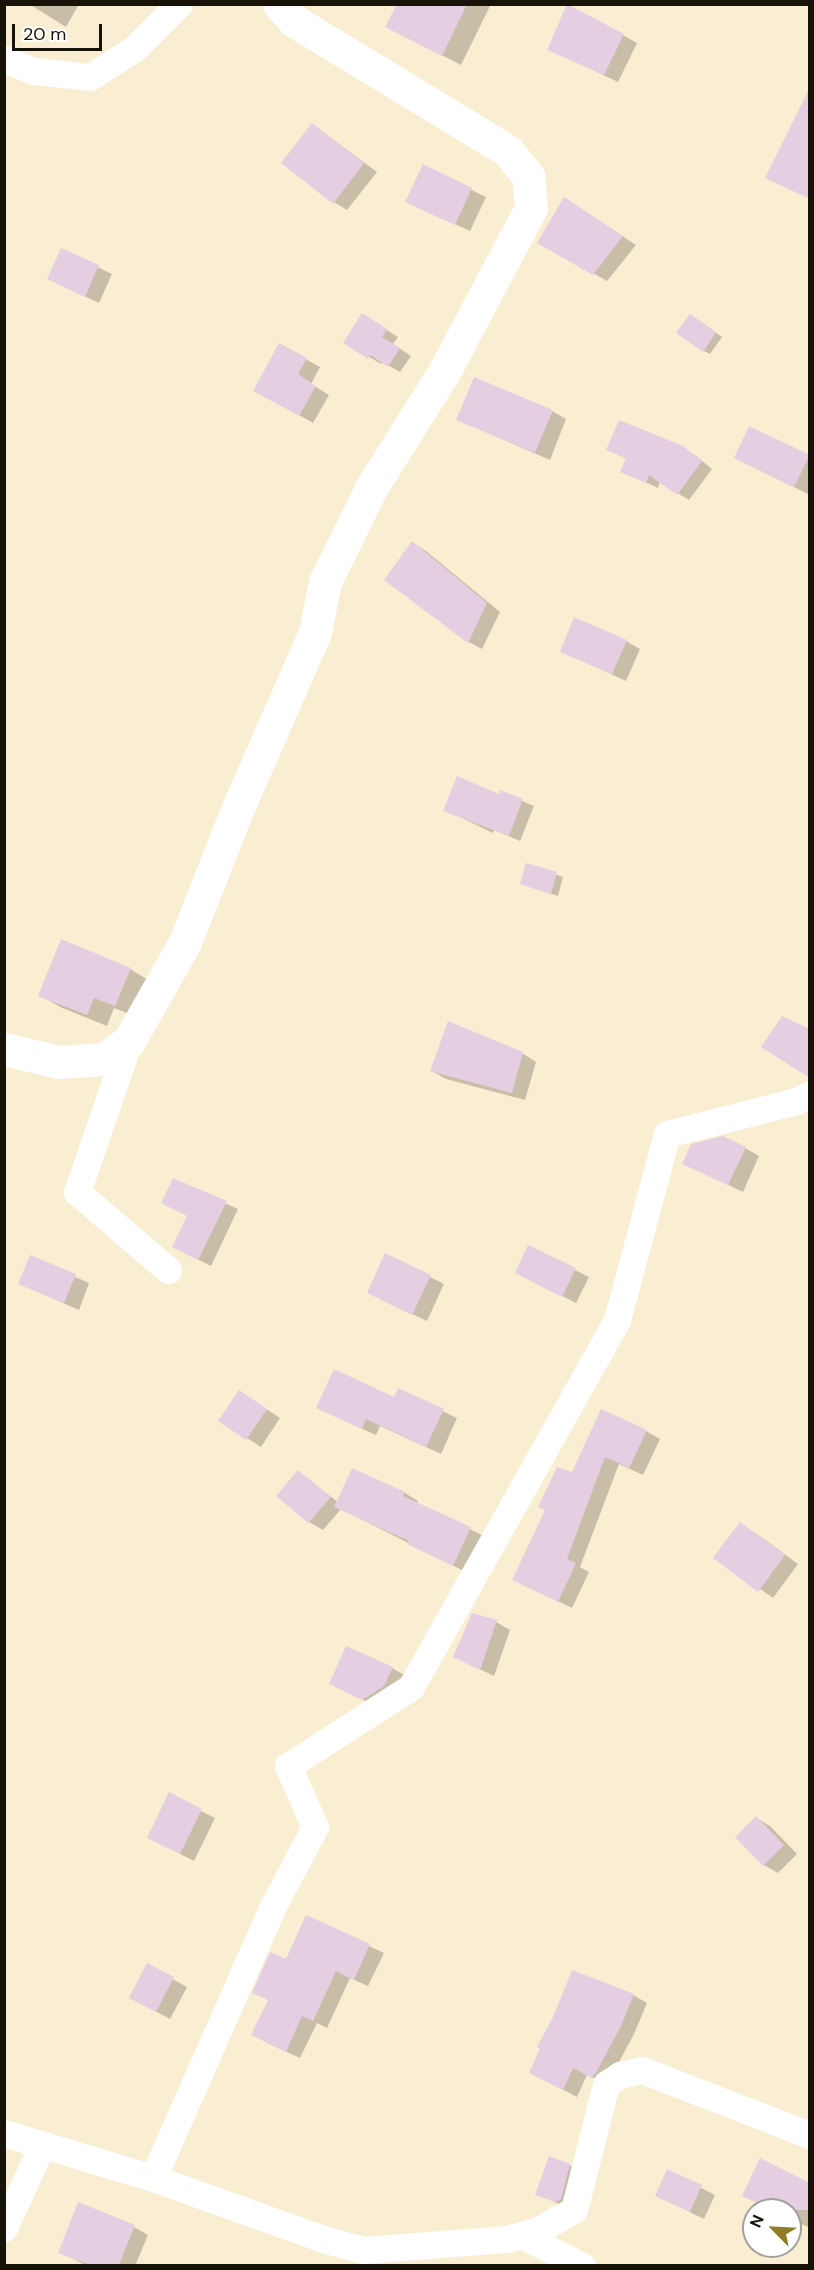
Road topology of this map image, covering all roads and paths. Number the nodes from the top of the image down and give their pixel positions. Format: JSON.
{"nodes":[{"id":1,"x":179,"y":4,"type":"edge"},
{"id":2,"x":279,"y":4,"type":"edge"},
{"id":3,"x":4,"y":59,"type":"edge"},
{"id":4,"x":129,"y":1041,"type":"junction"},
{"id":5,"x":4,"y":1048,"type":"edge"},
{"id":6,"x":810,"y":1094,"type":"edge"},
{"id":7,"x":168,"y":1270,"type":"dead end"},
{"id":8,"x":4,"y":2133,"type":"edge"},
{"id":9,"x":810,"y":2135,"type":"edge"},
{"id":10,"x":42,"y":2145,"type":"junction"},
{"id":11,"x":153,"y":2178,"type":"junction"},
{"id":12,"x":4,"y":2229,"type":"edge"},
{"id":13,"x":522,"y":2235,"type":"junction"},
{"id":14,"x":582,"y":2265,"type":"edge"}],
"edges":[{"from":1,"to":3,"type":"street"},
{"from":2,"to":4,"type":"street"},
{"from":4,"to":5,"type":"street"},
{"from":4,"to":7,"type":"street"},
{"from":6,"to":11,"type":"street"},
{"from":8,"to":10,"type":"street"},
{"from":9,"to":13,"type":"street"},
{"from":10,"to":11,"type":"street"},
{"from":10,"to":12,"type":"street"},
{"from":11,"to":13,"type":"street"},
{"from":13,"to":14,"type":"street"}]}
